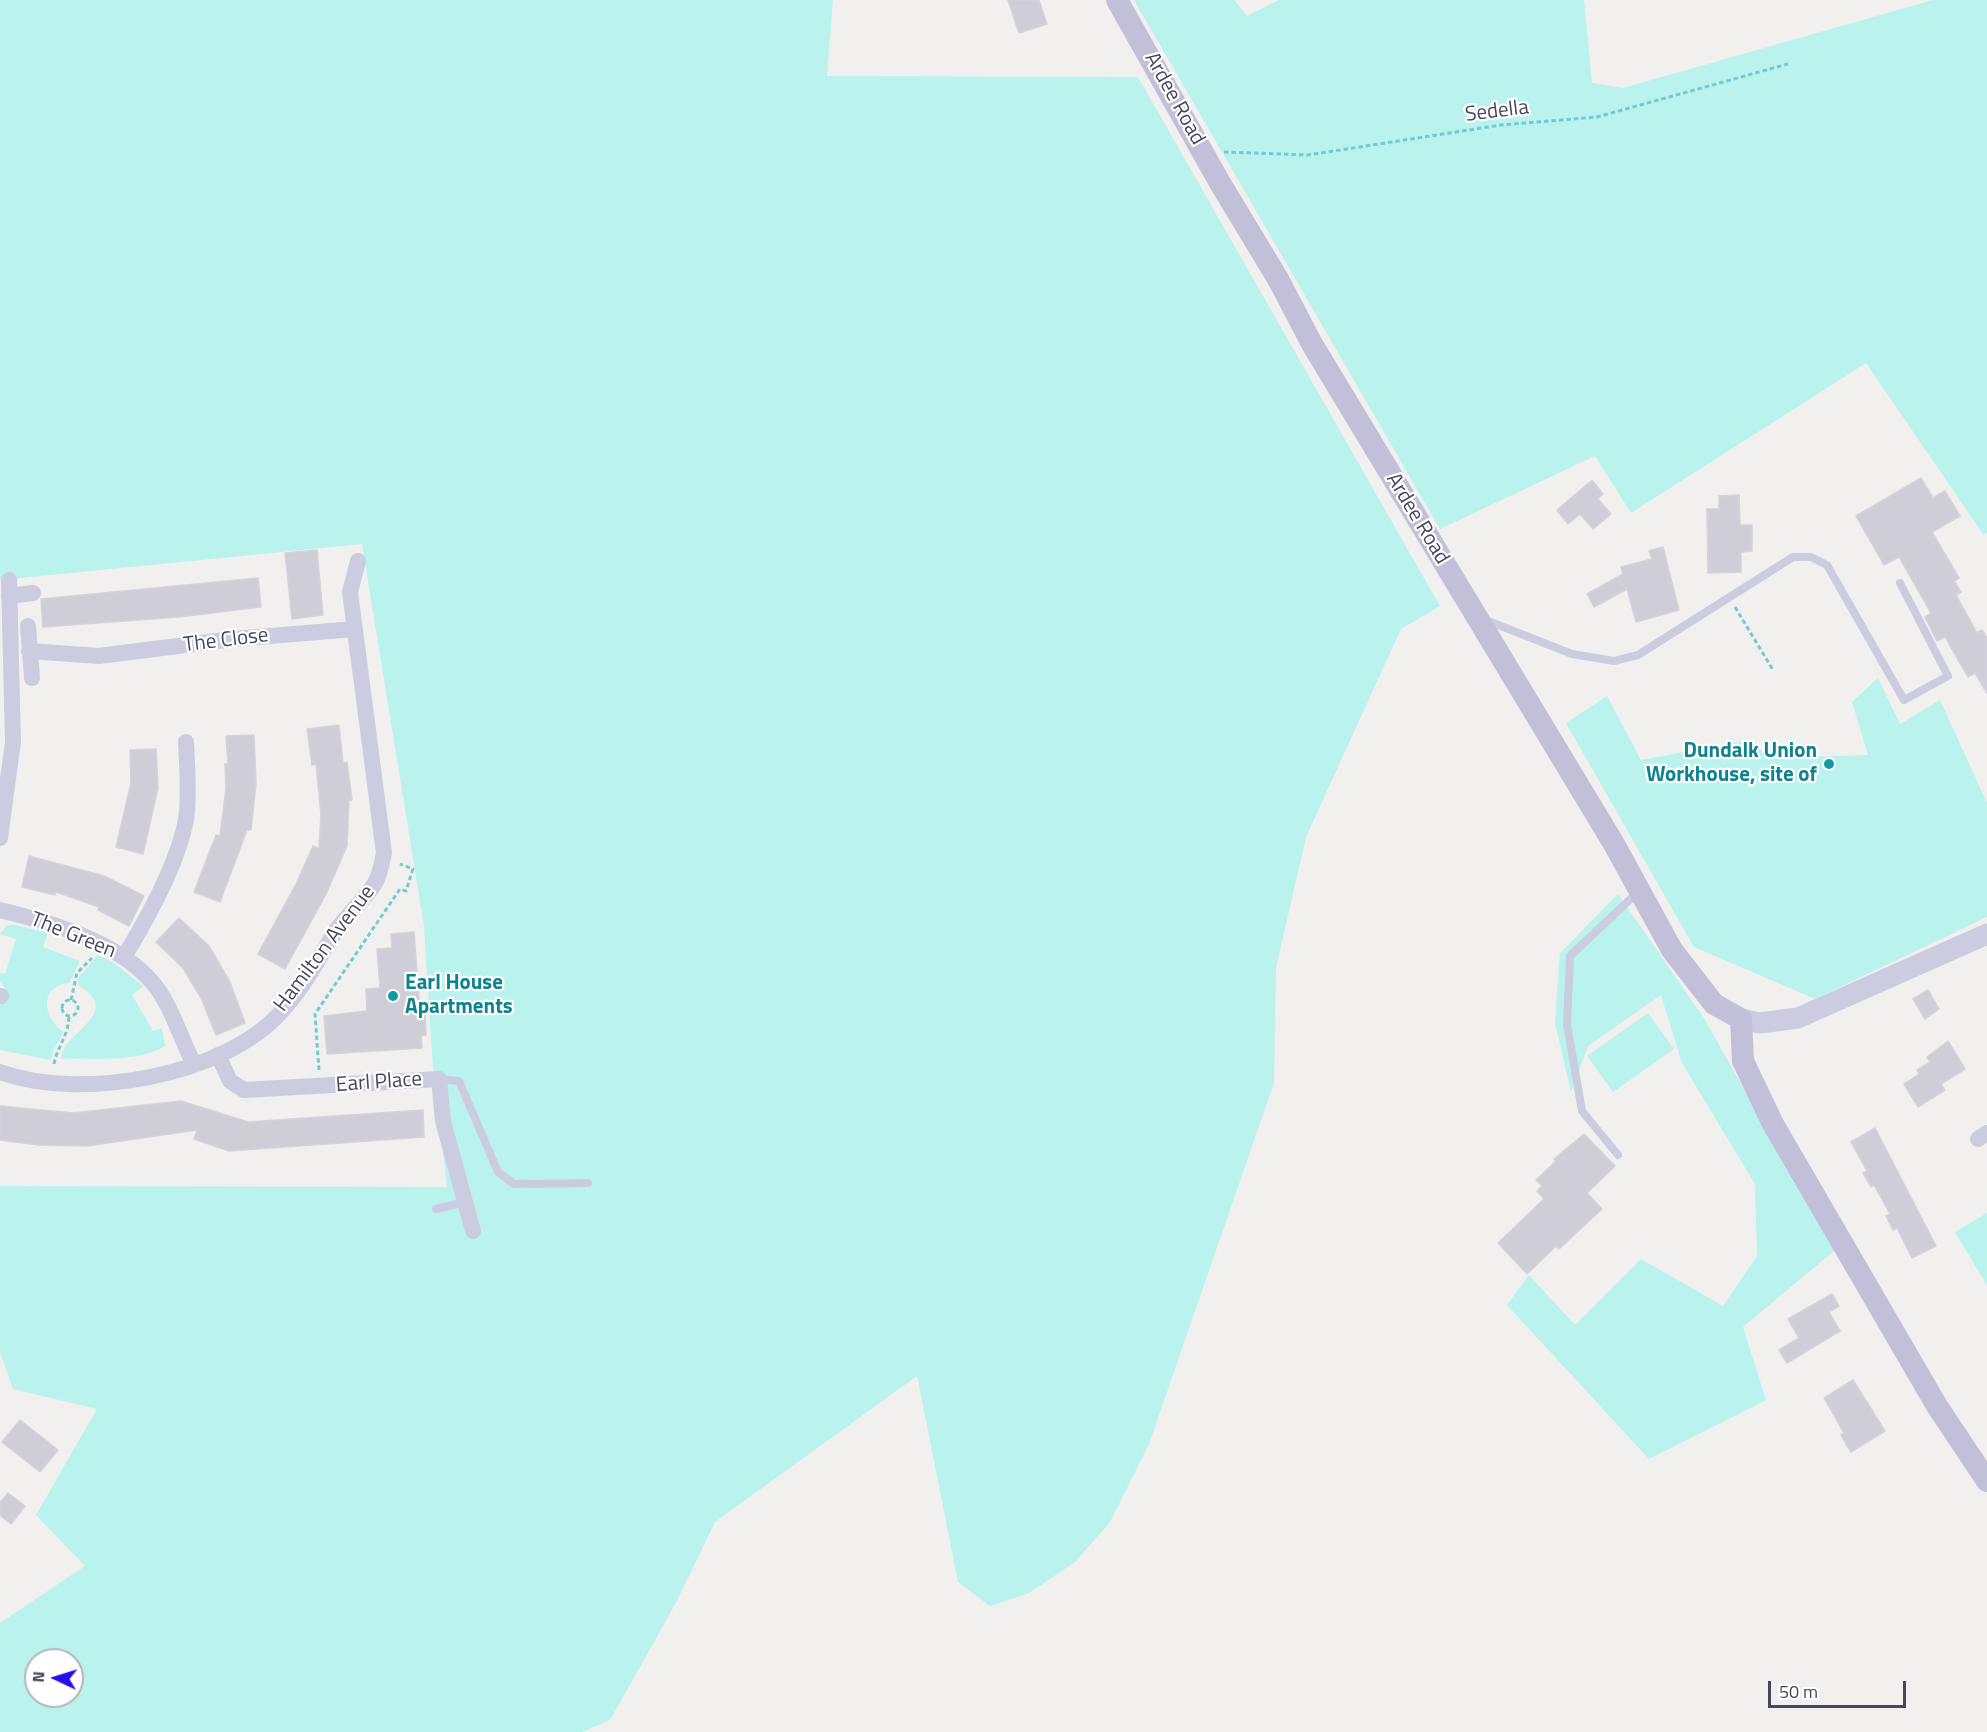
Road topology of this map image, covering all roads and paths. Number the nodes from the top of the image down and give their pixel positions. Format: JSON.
{"nodes":[{"id":1,"x":1117,"y":0,"type":"edge"},
{"id":2,"x":1788,"y":64,"type":"dead end"},
{"id":3,"x":1203,"y":153,"type":"junction"},
{"id":4,"x":358,"y":561,"type":"dead end"},
{"id":5,"x":1900,"y":583,"type":"dead end"},
{"id":6,"x":33,"y":593,"type":"dead end"},
{"id":7,"x":1729,"y":597,"type":"junction"},
{"id":8,"x":1475,"y":616,"type":"junction"},
{"id":9,"x":28,"y":626,"type":"dead end"},
{"id":10,"x":355,"y":629,"type":"junction"},
{"id":11,"x":28,"y":651,"type":"junction"},
{"id":12,"x":1773,"y":670,"type":"dead end"},
{"id":13,"x":32,"y":678,"type":"dead end"},
{"id":14,"x":186,"y":742,"type":"dead end"},
{"id":15,"x":0,"y":838,"type":"edge"},
{"id":16,"x":1640,"y":891,"type":"junction"},
{"id":17,"x":0,"y":910,"type":"edge"},
{"id":18,"x":1987,"y":934,"type":"edge"},
{"id":19,"x":95,"y":953,"type":"dead end"},
{"id":20,"x":124,"y":957,"type":"junction"},
{"id":21,"x":71,"y":1000,"type":"junction"},
{"id":22,"x":69,"y":1016,"type":"junction"},
{"id":23,"x":1741,"y":1019,"type":"junction"},
{"id":24,"x":218,"y":1055,"type":"junction"},
{"id":25,"x":54,"y":1064,"type":"dead end"},
{"id":26,"x":194,"y":1065,"type":"junction"},
{"id":27,"x":0,"y":1072,"type":"edge"},
{"id":28,"x":439,"y":1079,"type":"junction"},
{"id":29,"x":1618,"y":1155,"type":"dead end"},
{"id":30,"x":588,"y":1183,"type":"dead end"},
{"id":31,"x":465,"y":1202,"type":"junction"},
{"id":32,"x":436,"y":1209,"type":"dead end"},
{"id":33,"x":473,"y":1231,"type":"dead end"},
{"id":34,"x":1987,"y":1481,"type":"edge"}],
"edges":[{"from":1,"to":3,"type":"main road","name":"Ardee Road"},
{"from":2,"to":3,"type":"path","name":"Sedella"},
{"from":3,"to":8,"type":"main road","name":"Ardee Road"},
{"from":4,"to":10,"type":"street"},
{"from":5,"to":7,"type":"lane"},
{"from":6,"to":15,"type":"street"},
{"from":7,"to":8,"type":"lane"},
{"from":7,"to":12,"type":"path"},
{"from":8,"to":16,"type":"main road","name":"Ardee Road"},
{"from":9,"to":11,"type":"street"},
{"from":10,"to":11,"type":"street","name":"The Close"},
{"from":10,"to":24,"type":"street","name":"Hamilton Avenue"},
{"from":11,"to":13,"type":"street"},
{"from":14,"to":20,"type":"street"},
{"from":16,"to":23,"type":"main road","name":"Ardee Road"},
{"from":16,"to":29,"type":"lane"},
{"from":17,"to":20,"type":"street","name":"The Green"},
{"from":18,"to":23,"type":"street"},
{"from":19,"to":21,"type":"path"},
{"from":20,"to":26,"type":"street","name":"The Green"},
{"from":21,"to":22,"type":"path"},
{"from":21,"to":22,"type":"path"},
{"from":22,"to":25,"type":"path"},
{"from":23,"to":34,"type":"main road"},
{"from":24,"to":26,"type":"street","name":"Hamilton Avenue"},
{"from":24,"to":28,"type":"street","name":"Earl Place"},
{"from":26,"to":27,"type":"street","name":"Hamilton Avenue"},
{"from":28,"to":30,"type":"lane"},
{"from":28,"to":31,"type":"street","name":"Earl Place"},
{"from":31,"to":32,"type":"lane"},
{"from":31,"to":33,"type":"street","name":"Earl Place"}]}
